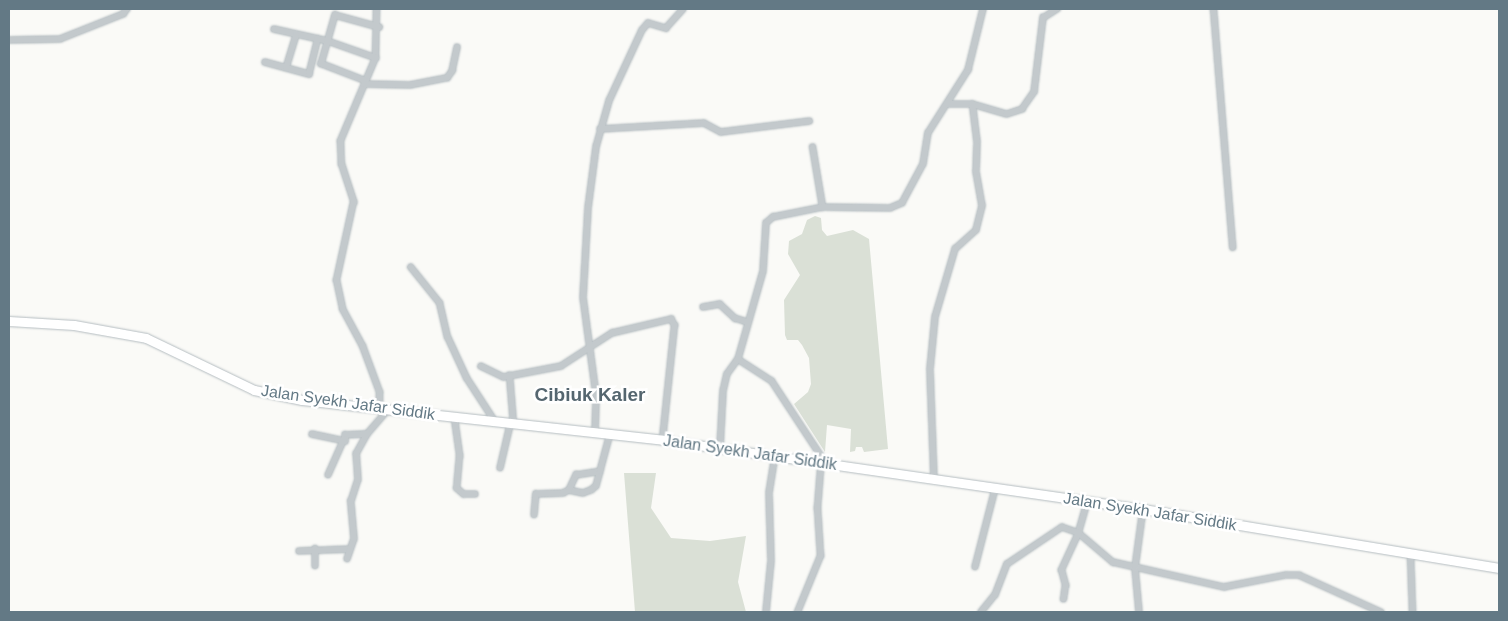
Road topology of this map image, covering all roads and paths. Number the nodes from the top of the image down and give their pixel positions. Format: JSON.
{"nodes":[{"id":1,"x":127,"y":9,"type":"edge"},
{"id":2,"x":377,"y":9,"type":"edge"},
{"id":3,"x":683,"y":9,"type":"edge"},
{"id":4,"x":983,"y":9,"type":"edge"},
{"id":5,"x":1057,"y":9,"type":"edge"},
{"id":6,"x":1214,"y":9,"type":"edge"},
{"id":7,"x":379,"y":27,"type":"junction"},
{"id":8,"x":274,"y":29,"type":"dead end"},
{"id":9,"x":296,"y":35,"type":"junction"},
{"id":10,"x":318,"y":39,"type":"junction"},
{"id":11,"x":9,"y":40,"type":"edge"},
{"id":12,"x":328,"y":41,"type":"junction"},
{"id":13,"x":458,"y":48,"type":"dead end"},
{"id":14,"x":376,"y":58,"type":"junction"},
{"id":15,"x":265,"y":62,"type":"dead end"},
{"id":16,"x":286,"y":68,"type":"junction"},
{"id":17,"x":364,"y":82,"type":"junction"},
{"id":18,"x":948,"y":104,"type":"junction"},
{"id":19,"x":972,"y":104,"type":"junction"},
{"id":20,"x":809,"y":121,"type":"dead end"},
{"id":21,"x":600,"y":129,"type":"junction"},
{"id":22,"x":813,"y":147,"type":"dead end"},
{"id":23,"x":823,"y":207,"type":"junction"},
{"id":24,"x":1233,"y":247,"type":"dead end"},
{"id":25,"x":411,"y":267,"type":"dead end"},
{"id":26,"x":703,"y":307,"type":"dead end"},
{"id":27,"x":9,"y":321,"type":"edge"},
{"id":28,"x":746,"y":322,"type":"junction"},
{"id":29,"x":588,"y":348,"type":"junction"},
{"id":30,"x":738,"y":359,"type":"junction"},
{"id":31,"x":481,"y":366,"type":"dead end"},
{"id":32,"x":510,"y":375,"type":"junction"},
{"id":33,"x":385,"y":407,"type":"junction"},
{"id":34,"x":454,"y":418,"type":"junction"},
{"id":35,"x":496,"y":423,"type":"junction"},
{"id":36,"x":512,"y":425,"type":"junction"},
{"id":37,"x":595,"y":431,"type":"junction"},
{"id":38,"x":312,"y":434,"type":"dead end"},
{"id":39,"x":368,"y":434,"type":"junction"},
{"id":40,"x":610,"y":434,"type":"junction"},
{"id":41,"x":344,"y":439,"type":"junction"},
{"id":42,"x":663,"y":440,"type":"junction"},
{"id":43,"x":720,"y":448,"type":"junction"},
{"id":44,"x":775,"y":456,"type":"junction"},
{"id":45,"x":824,"y":464,"type":"junction"},
{"id":46,"x":500,"y":468,"type":"dead end"},
{"id":47,"x":600,"y":471,"type":"junction"},
{"id":48,"x":328,"y":475,"type":"dead end"},
{"id":49,"x":934,"y":480,"type":"junction"},
{"id":50,"x":995,"y":489,"type":"junction"},
{"id":51,"x":569,"y":490,"type":"junction"},
{"id":52,"x":475,"y":494,"type":"dead end"},
{"id":53,"x":1088,"y":501,"type":"junction"},
{"id":54,"x":1143,"y":509,"type":"junction"},
{"id":55,"x":534,"y":515,"type":"dead end"},
{"id":56,"x":1079,"y":533,"type":"junction"},
{"id":57,"x":315,"y":549,"type":"junction"},
{"id":58,"x":350,"y":549,"type":"junction"},
{"id":59,"x":299,"y":551,"type":"dead end"},
{"id":60,"x":1411,"y":555,"type":"junction"},
{"id":61,"x":347,"y":559,"type":"dead end"},
{"id":62,"x":315,"y":566,"type":"dead end"},
{"id":63,"x":975,"y":567,"type":"dead end"},
{"id":64,"x":1135,"y":568,"type":"junction"},
{"id":65,"x":1499,"y":568,"type":"edge"},
{"id":66,"x":1064,"y":599,"type":"dead end"},
{"id":67,"x":766,"y":612,"type":"edge"},
{"id":68,"x":798,"y":612,"type":"edge"},
{"id":69,"x":981,"y":612,"type":"edge"},
{"id":70,"x":1139,"y":612,"type":"edge"},
{"id":71,"x":1380,"y":612,"type":"edge"},
{"id":72,"x":1413,"y":612,"type":"edge"}],
"edges":[{"from":1,"to":11,"type":"street"},
{"from":2,"to":7,"type":"street"},
{"from":3,"to":21,"type":"street"},
{"from":4,"to":18,"type":"street"},
{"from":5,"to":19,"type":"street"},
{"from":6,"to":24,"type":"street"},
{"from":7,"to":12,"type":"street"},
{"from":7,"to":14,"type":"street"},
{"from":8,"to":9,"type":"street"},
{"from":9,"to":10,"type":"street"},
{"from":9,"to":16,"type":"street"},
{"from":10,"to":12,"type":"street"},
{"from":10,"to":16,"type":"street"},
{"from":12,"to":14,"type":"street"},
{"from":12,"to":17,"type":"street"},
{"from":13,"to":17,"type":"street"},
{"from":14,"to":17,"type":"street"},
{"from":15,"to":16,"type":"street"},
{"from":17,"to":33,"type":"street"},
{"from":18,"to":19,"type":"street"},
{"from":18,"to":23,"type":"street"},
{"from":19,"to":49,"type":"street"},
{"from":20,"to":21,"type":"street"},
{"from":21,"to":29,"type":"street"},
{"from":22,"to":23,"type":"street"},
{"from":23,"to":28,"type":"street"},
{"from":25,"to":35,"type":"street"},
{"from":26,"to":28,"type":"street"},
{"from":27,"to":33,"type":"main road","name":"Jalan Syekh Jafar Siddik"},
{"from":28,"to":30,"type":"street"},
{"from":29,"to":32,"type":"street"},
{"from":29,"to":37,"type":"street"},
{"from":29,"to":42,"type":"street"},
{"from":30,"to":43,"type":"street"},
{"from":30,"to":45,"type":"street"},
{"from":31,"to":32,"type":"street"},
{"from":32,"to":36,"type":"street"},
{"from":33,"to":34,"type":"main road","name":"Jalan Syekh Jafar Siddik"},
{"from":33,"to":39,"type":"street"},
{"from":34,"to":35,"type":"main road","name":"Jalan Syekh Jafar Siddik"},
{"from":34,"to":52,"type":"street"},
{"from":35,"to":36,"type":"main road","name":"Jalan Syekh Jafar Siddik"},
{"from":36,"to":37,"type":"main road","name":"Jalan Syekh Jafar Siddik"},
{"from":36,"to":46,"type":"street"},
{"from":37,"to":40,"type":"main road","name":"Jalan Syekh Jafar Siddik"},
{"from":38,"to":41,"type":"street"},
{"from":39,"to":41,"type":"street"},
{"from":39,"to":58,"type":"street"},
{"from":40,"to":42,"type":"main road","name":"Jalan Syekh Jafar Siddik"},
{"from":40,"to":47,"type":"street"},
{"from":41,"to":48,"type":"street"},
{"from":42,"to":43,"type":"main road","name":"Jalan Syekh Jafar Siddik"},
{"from":43,"to":44,"type":"main road","name":"Jalan Syekh Jafar Siddik"},
{"from":44,"to":45,"type":"main road","name":"Jalan Syekh Jafar Siddik"},
{"from":44,"to":67,"type":"street"},
{"from":45,"to":49,"type":"main road","name":"Jalan Syekh Jafar Siddik"},
{"from":45,"to":68,"type":"street"},
{"from":47,"to":51,"type":"street"},
{"from":47,"to":51,"type":"street"},
{"from":49,"to":50,"type":"main road","name":"Jalan Syekh Jafar Siddik"},
{"from":50,"to":53,"type":"main road","name":"Jalan Syekh Jafar Siddik"},
{"from":50,"to":63,"type":"street"},
{"from":51,"to":55,"type":"street"},
{"from":53,"to":54,"type":"main road","name":"Jalan Syekh Jafar Siddik"},
{"from":53,"to":56,"type":"street"},
{"from":54,"to":60,"type":"main road","name":"Jalan Syekh Jafar Siddik"},
{"from":54,"to":64,"type":"street"},
{"from":56,"to":64,"type":"street"},
{"from":56,"to":66,"type":"street"},
{"from":56,"to":69,"type":"street"},
{"from":57,"to":58,"type":"street"},
{"from":57,"to":59,"type":"street"},
{"from":57,"to":62,"type":"street"},
{"from":58,"to":61,"type":"street"},
{"from":60,"to":65,"type":"main road","name":"Jalan Syekh Jafar Siddik"},
{"from":60,"to":72,"type":"street"},
{"from":64,"to":70,"type":"street"},
{"from":64,"to":71,"type":"street"}]}
